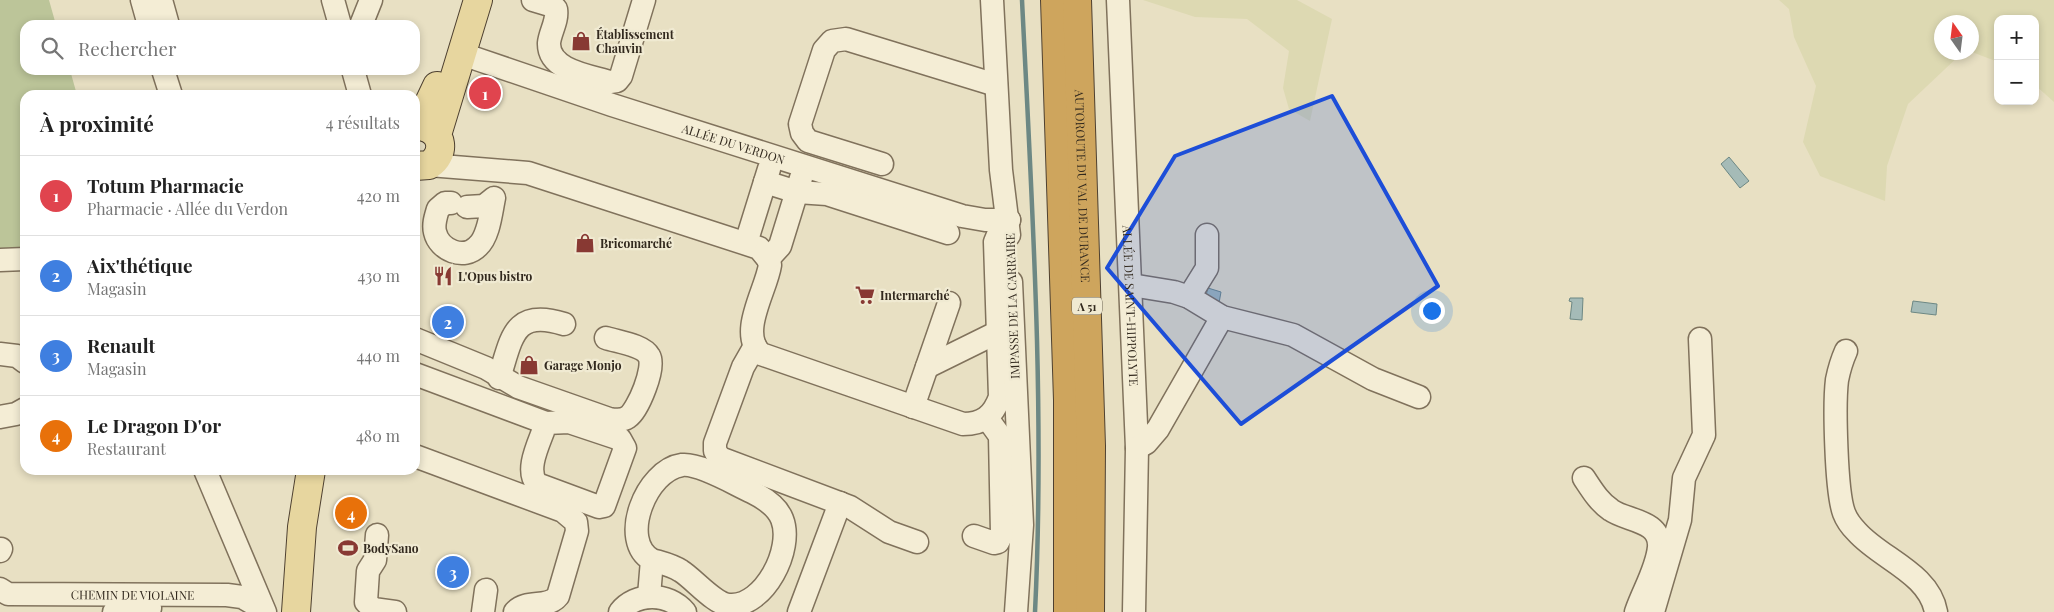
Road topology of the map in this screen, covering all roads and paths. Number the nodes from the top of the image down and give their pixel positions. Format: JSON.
{"nodes":[{"id":1,"x":142,"y":0,"type":"edge"},
{"id":2,"x":161,"y":0,"type":"edge"},
{"id":3,"x":333,"y":0,"type":"edge"},
{"id":4,"x":371,"y":0,"type":"edge"},
{"id":5,"x":468,"y":0,"type":"edge"},
{"id":6,"x":478,"y":0,"type":"edge"},
{"id":7,"x":533,"y":0,"type":"edge"},
{"id":8,"x":644,"y":0,"type":"edge"},
{"id":9,"x":992,"y":0,"type":"edge"},
{"id":10,"x":1055,"y":0,"type":"edge"},
{"id":11,"x":1077,"y":0,"type":"edge"},
{"id":12,"x":1118,"y":0,"type":"edge"},
{"id":13,"x":148,"y":20,"type":"edge"},
{"id":14,"x":167,"y":20,"type":"edge"},
{"id":15,"x":339,"y":20,"type":"edge"},
{"id":16,"x":363,"y":20,"type":"edge"},
{"id":17,"x":462,"y":54,"type":"junction"},
{"id":18,"x":165,"y":75,"type":"edge"},
{"id":19,"x":354,"y":75,"type":"edge"},
{"id":20,"x":616,"y":81,"type":"junction"},
{"id":21,"x":996,"y":85,"type":"junction"},
{"id":22,"x":169,"y":90,"type":"edge"},
{"id":23,"x":359,"y":90,"type":"edge"},
{"id":24,"x":612,"y":105,"type":"junction"},
{"id":25,"x":424,"y":152,"type":"edge"},
{"id":26,"x":773,"y":156,"type":"junction"},
{"id":27,"x":882,"y":164,"type":"dead end"},
{"id":28,"x":805,"y":167,"type":"junction"},
{"id":29,"x":502,"y":172,"type":"junction"},
{"id":30,"x":765,"y":182,"type":"junction"},
{"id":31,"x":797,"y":192,"type":"junction"},
{"id":32,"x":494,"y":198,"type":"junction"},
{"id":33,"x":1009,"y":220,"type":"junction"},
{"id":34,"x":948,"y":233,"type":"dead end"},
{"id":35,"x":1207,"y":234,"type":"dead end"},
{"id":36,"x":746,"y":243,"type":"junction"},
{"id":37,"x":20,"y":259,"type":"edge"},
{"id":38,"x":768,"y":259,"type":"junction"},
{"id":39,"x":0,"y":260,"type":"edge"},
{"id":40,"x":1131,"y":285,"type":"junction"},
{"id":41,"x":1189,"y":297,"type":"junction"},
{"id":42,"x":949,"y":304,"type":"dead end"},
{"id":43,"x":1222,"y":318,"type":"junction"},
{"id":44,"x":564,"y":324,"type":"dead end"},
{"id":45,"x":998,"y":332,"type":"junction"},
{"id":46,"x":606,"y":338,"type":"dead end"},
{"id":47,"x":1700,"y":339,"type":"dead end"},
{"id":48,"x":420,"y":341,"type":"edge"},
{"id":49,"x":755,"y":346,"type":"junction"},
{"id":50,"x":1846,"y":351,"type":"dead end"},
{"id":51,"x":0,"y":354,"type":"edge"},
{"id":52,"x":20,"y":358,"type":"edge"},
{"id":53,"x":927,"y":368,"type":"junction"},
{"id":54,"x":420,"y":376,"type":"edge"},
{"id":55,"x":499,"y":378,"type":"junction"},
{"id":56,"x":1419,"y":397,"type":"dead end"},
{"id":57,"x":913,"y":407,"type":"junction"},
{"id":58,"x":20,"y":412,"type":"edge"},
{"id":59,"x":0,"y":416,"type":"edge"},
{"id":60,"x":987,"y":418,"type":"junction"},
{"id":61,"x":546,"y":423,"type":"junction"},
{"id":62,"x":420,"y":443,"type":"edge"},
{"id":63,"x":1137,"y":448,"type":"junction"},
{"id":64,"x":420,"y":458,"type":"edge"},
{"id":65,"x":207,"y":475,"type":"edge"},
{"id":66,"x":310,"y":475,"type":"edge"},
{"id":67,"x":1584,"y":478,"type":"dead end"},
{"id":68,"x":533,"y":479,"type":"junction"},
{"id":69,"x":840,"y":503,"type":"junction"},
{"id":70,"x":377,"y":535,"type":"dead end"},
{"id":71,"x":974,"y":536,"type":"dead end"},
{"id":72,"x":917,"y":542,"type":"dead end"},
{"id":73,"x":652,"y":560,"type":"junction"},
{"id":74,"x":0,"y":589,"type":"edge"},
{"id":75,"x":486,"y":590,"type":"dead end"},
{"id":76,"x":649,"y":596,"type":"junction"},
{"id":77,"x":264,"y":610,"type":"edge"},
{"id":78,"x":114,"y":612,"type":"edge"},
{"id":79,"x":296,"y":612,"type":"edge"},
{"id":80,"x":396,"y":612,"type":"edge"},
{"id":81,"x":483,"y":612,"type":"edge"},
{"id":82,"x":515,"y":612,"type":"edge"},
{"id":83,"x":620,"y":612,"type":"edge"},
{"id":84,"x":685,"y":612,"type":"edge"},
{"id":85,"x":799,"y":612,"type":"edge"},
{"id":86,"x":1016,"y":612,"type":"edge"},
{"id":87,"x":1068,"y":612,"type":"edge"},
{"id":88,"x":1090,"y":612,"type":"edge"},
{"id":89,"x":1134,"y":612,"type":"edge"},
{"id":90,"x":1636,"y":612,"type":"edge"},
{"id":91,"x":1653,"y":612,"type":"edge"},
{"id":92,"x":1936,"y":612,"type":"edge"}],
"edges":[{"from":1,"to":13,"type":"street"},
{"from":2,"to":14,"type":"street"},
{"from":3,"to":15,"type":"street"},
{"from":4,"to":16,"type":"street"},
{"from":5,"to":25,"type":"main road"},
{"from":6,"to":17,"type":"main road"},
{"from":7,"to":20,"type":"street"},
{"from":8,"to":20,"type":"street"},
{"from":9,"to":21,"type":"street","name":"IMPASSE DE LA CARRAIRE"},
{"from":10,"to":87,"type":"highway","name":"AUTOROUTE DU VAL DE DURANCE","number":"A 51"},
{"from":11,"to":88,"type":"highway","name":"AUTOROUTE DU VAL DE DURANCE","number":"A 51"},
{"from":12,"to":40,"type":"street","name":"ALLÉE DE SAINT-HIPPOLYTE"},
{"from":17,"to":24,"type":"street","name":"ALLÉE DU VERDON"},
{"from":17,"to":25,"type":"main road"},
{"from":18,"to":22,"type":"street"},
{"from":19,"to":23,"type":"street"},
{"from":20,"to":24,"type":"street"},
{"from":21,"to":27,"type":"street"},
{"from":21,"to":33,"type":"street","name":"IMPASSE DE LA CARRAIRE"},
{"from":24,"to":26,"type":"street","name":"ALLÉE DU VERDON"},
{"from":25,"to":29,"type":"street"},
{"from":26,"to":28,"type":"street","name":"ALLÉE DU VERDON"},
{"from":26,"to":30,"type":"street"},
{"from":28,"to":31,"type":"street"},
{"from":28,"to":33,"type":"street","name":"ALLÉE DU VERDON"},
{"from":29,"to":32,"type":"street"},
{"from":29,"to":36,"type":"street"},
{"from":30,"to":31,"type":"street"},
{"from":30,"to":36,"type":"street"},
{"from":31,"to":34,"type":"street"},
{"from":31,"to":38,"type":"street"},
{"from":32,"to":32,"type":"street"},
{"from":33,"to":45,"type":"street"},
{"from":33,"to":86,"type":"street","name":"IMPASSE DE LA CARRAIRE"},
{"from":35,"to":41,"type":"street"},
{"from":36,"to":38,"type":"street"},
{"from":37,"to":39,"type":"street"},
{"from":38,"to":49,"type":"street"},
{"from":40,"to":41,"type":"street"},
{"from":40,"to":63,"type":"street","name":"ALLÉE DE SAINT-HIPPOLYTE"},
{"from":41,"to":43,"type":"street"},
{"from":42,"to":53,"type":"street"},
{"from":43,"to":56,"type":"street"},
{"from":43,"to":63,"type":"street"},
{"from":44,"to":55,"type":"street"},
{"from":45,"to":53,"type":"street"},
{"from":45,"to":60,"type":"street"},
{"from":46,"to":55,"type":"street"},
{"from":47,"to":91,"type":"street"},
{"from":48,"to":55,"type":"street"},
{"from":49,"to":57,"type":"street"},
{"from":49,"to":69,"type":"street"},
{"from":50,"to":92,"type":"street"},
{"from":51,"to":52,"type":"street"},
{"from":53,"to":57,"type":"street"},
{"from":54,"to":61,"type":"street"},
{"from":57,"to":60,"type":"street"},
{"from":58,"to":59,"type":"street"},
{"from":60,"to":71,"type":"street"},
{"from":61,"to":68,"type":"street"},
{"from":61,"to":68,"type":"street"},
{"from":62,"to":68,"type":"street"},
{"from":63,"to":89,"type":"street","name":"ALLÉE DE SAINT-HIPPOLYTE"},
{"from":64,"to":82,"type":"street"},
{"from":65,"to":77,"type":"street"},
{"from":66,"to":79,"type":"main road"},
{"from":67,"to":90,"type":"street"},
{"from":69,"to":72,"type":"street"},
{"from":69,"to":85,"type":"street"},
{"from":70,"to":80,"type":"street"},
{"from":73,"to":73,"type":"street"},
{"from":73,"to":76,"type":"street"},
{"from":74,"to":77,"type":"street","name":"CHEMIN DE VIOLAINE"},
{"from":75,"to":81,"type":"street"},
{"from":76,"to":83,"type":"street"},
{"from":76,"to":84,"type":"street"},
{"from":77,"to":78,"type":"street"}]}
